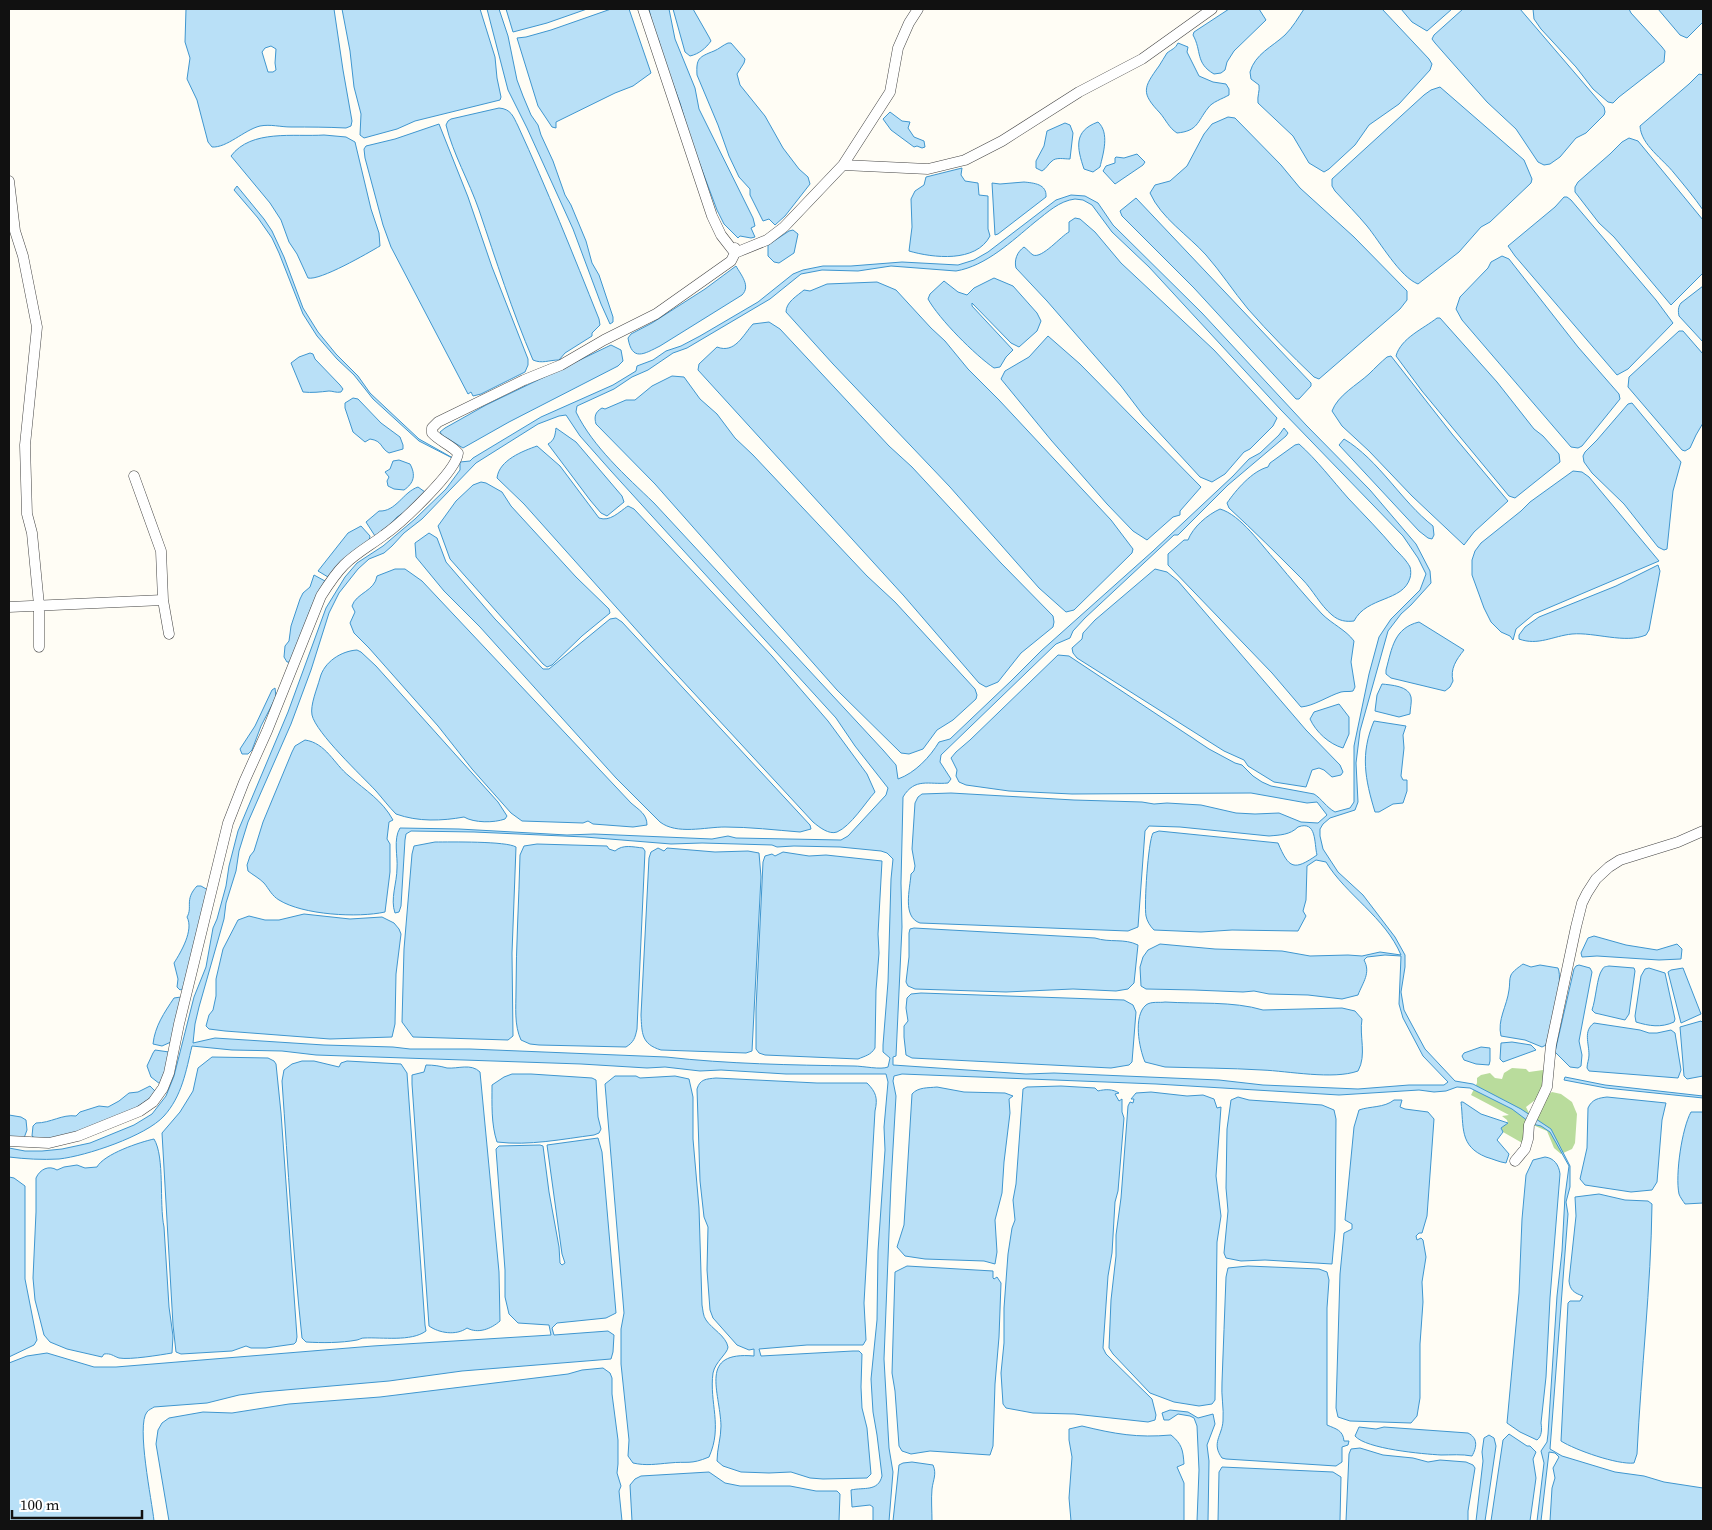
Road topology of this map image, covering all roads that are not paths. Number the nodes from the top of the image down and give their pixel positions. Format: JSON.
{"nodes":[{"id":1,"x":643,"y":9,"type":"edge"},
{"id":2,"x":918,"y":9,"type":"edge"},
{"id":3,"x":1212,"y":9,"type":"edge"},
{"id":4,"x":843,"y":165,"type":"junction"},
{"id":5,"x":9,"y":181,"type":"edge"},
{"id":6,"x":735,"y":251,"type":"junction"},
{"id":7,"x":134,"y":476,"type":"dead end"},
{"id":8,"x":163,"y":600,"type":"junction"},
{"id":9,"x":39,"y":605,"type":"junction"},
{"id":10,"x":9,"y":607,"type":"edge"},
{"id":11,"x":169,"y":634,"type":"dead end"},
{"id":12,"x":39,"y":648,"type":"dead end"},
{"id":13,"x":1703,"y":831,"type":"edge"},
{"id":14,"x":9,"y":1141,"type":"edge"},
{"id":15,"x":1515,"y":1161,"type":"dead end"}],
"edges":[{"from":1,"to":6,"type":"street"},
{"from":2,"to":4,"type":"street"},
{"from":3,"to":4,"type":"street"},
{"from":4,"to":6,"type":"street"},
{"from":5,"to":9,"type":"street"},
{"from":6,"to":14,"type":"street"},
{"from":7,"to":8,"type":"street"},
{"from":8,"to":9,"type":"street"},
{"from":8,"to":11,"type":"street"},
{"from":9,"to":10,"type":"street"},
{"from":9,"to":12,"type":"street"},
{"from":13,"to":15,"type":"street"}]}
